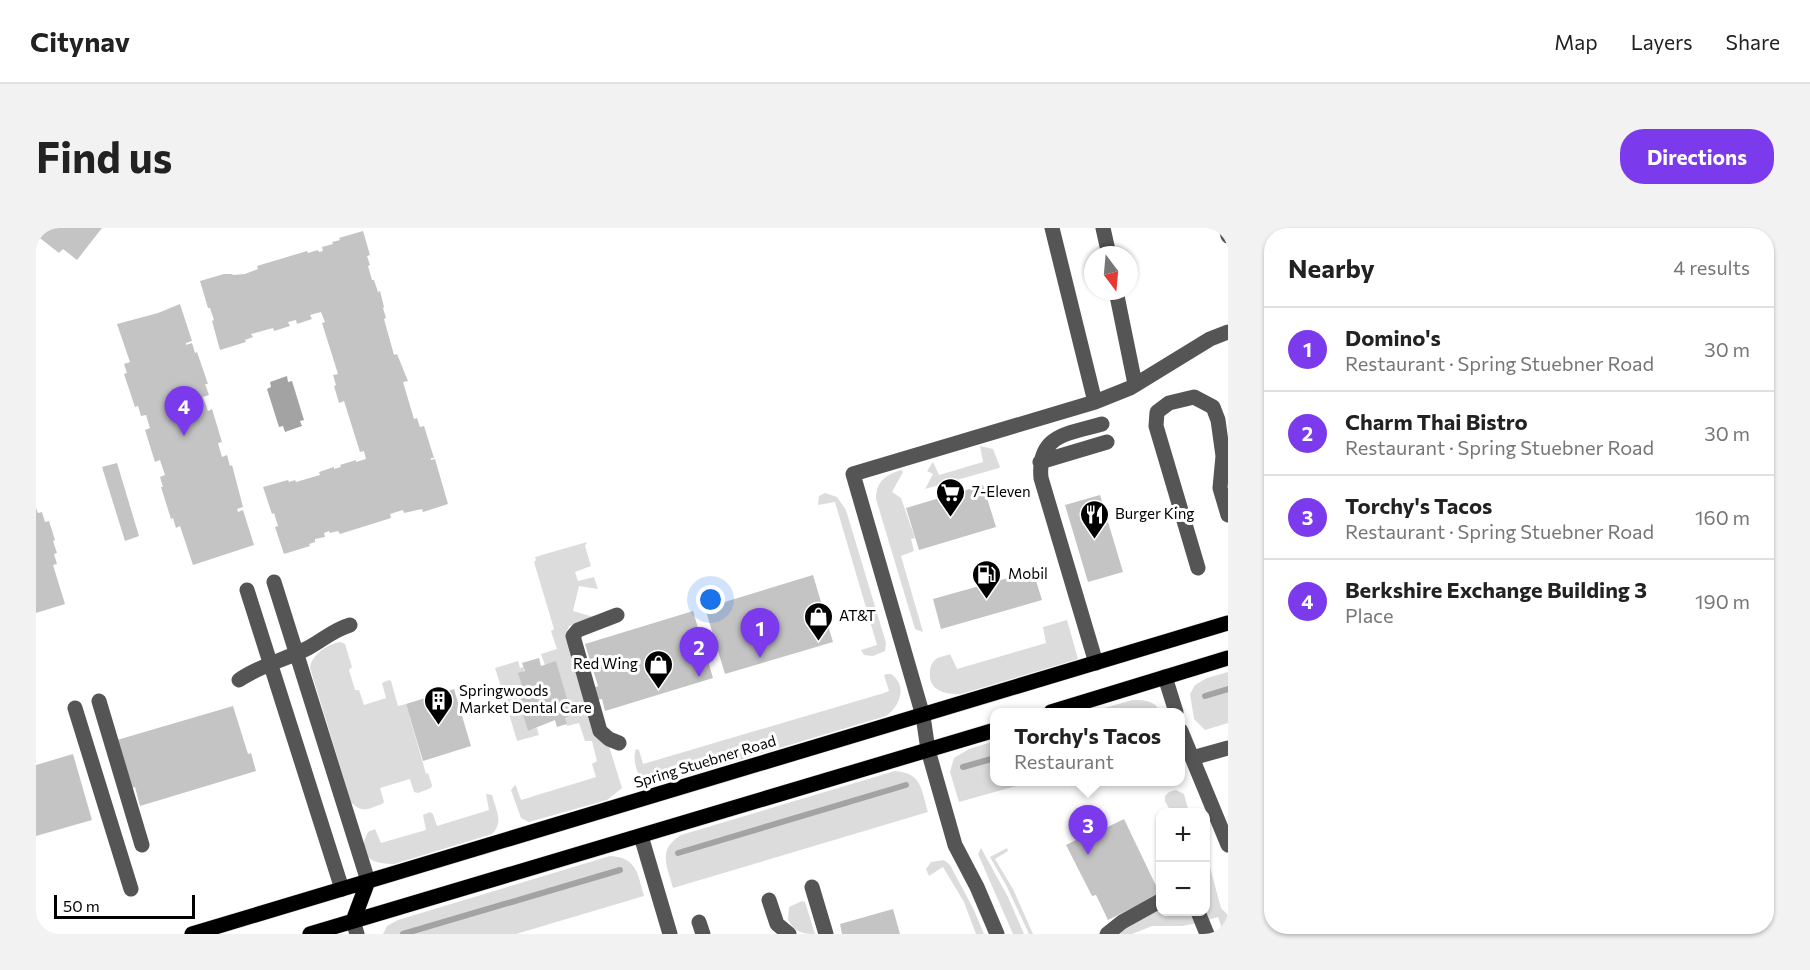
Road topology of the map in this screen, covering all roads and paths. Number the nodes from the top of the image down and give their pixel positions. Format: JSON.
{"nodes":[{"id":1,"x":1052,"y":228,"type":"edge"},
{"id":2,"x":1103,"y":228,"type":"edge"},
{"id":3,"x":1226,"y":228,"type":"edge"},
{"id":4,"x":1228,"y":236,"type":"edge"},
{"id":5,"x":1107,"y":246,"type":"edge"},
{"id":6,"x":1118,"y":300,"type":"edge"},
{"id":7,"x":1228,"y":332,"type":"edge"},
{"id":8,"x":1136,"y":384,"type":"junction"},
{"id":9,"x":1095,"y":402,"type":"junction"},
{"id":10,"x":1102,"y":424,"type":"dead end"},
{"id":11,"x":1107,"y":442,"type":"dead end"},
{"id":12,"x":1040,"y":462,"type":"junction"},
{"id":13,"x":1228,"y":515,"type":"edge"},
{"id":14,"x":1198,"y":568,"type":"dead end"},
{"id":15,"x":274,"y":582,"type":"dead end"},
{"id":16,"x":247,"y":590,"type":"dead end"},
{"id":17,"x":616,"y":615,"type":"dead end"},
{"id":18,"x":1228,"y":623,"type":"edge"},
{"id":19,"x":350,"y":626,"type":"dead end"},
{"id":20,"x":297,"y":653,"type":"junction"},
{"id":21,"x":1228,"y":658,"type":"edge"},
{"id":22,"x":1096,"y":663,"type":"junction"},
{"id":23,"x":270,"y":664,"type":"junction"},
{"id":24,"x":1165,"y":677,"type":"junction"},
{"id":25,"x":239,"y":680,"type":"dead end"},
{"id":26,"x":99,"y":701,"type":"dead end"},
{"id":27,"x":75,"y":708,"type":"dead end"},
{"id":28,"x":1064,"y":708,"type":"edge"},
{"id":29,"x":1175,"y":708,"type":"edge"},
{"id":30,"x":923,"y":716,"type":"junction"},
{"id":31,"x":990,"y":731,"type":"edge"},
{"id":32,"x":1185,"y":741,"type":"edge"},
{"id":33,"x":619,"y":743,"type":"dead end"},
{"id":34,"x":1228,"y":748,"type":"edge"},
{"id":35,"x":928,"y":750,"type":"junction"},
{"id":36,"x":1192,"y":758,"type":"junction"},
{"id":37,"x":641,"y":836,"type":"junction"},
{"id":38,"x":1228,"y":845,"type":"edge"},
{"id":39,"x":142,"y":846,"type":"dead end"},
{"id":40,"x":368,"y":881,"type":"junction"},
{"id":41,"x":812,"y":887,"type":"dead end"},
{"id":42,"x":131,"y":889,"type":"dead end"},
{"id":43,"x":342,"y":889,"type":"junction"},
{"id":44,"x":769,"y":900,"type":"dead end"},
{"id":45,"x":1156,"y":905,"type":"edge"},
{"id":46,"x":1200,"y":916,"type":"edge"},
{"id":47,"x":355,"y":927,"type":"edge"},
{"id":48,"x":781,"y":931,"type":"edge"},
{"id":49,"x":192,"y":934,"type":"edge"},
{"id":50,"x":310,"y":934,"type":"edge"},
{"id":51,"x":670,"y":934,"type":"edge"},
{"id":52,"x":826,"y":934,"type":"edge"},
{"id":53,"x":997,"y":934,"type":"edge"},
{"id":54,"x":1107,"y":934,"type":"edge"},
{"id":55,"x":1207,"y":934,"type":"edge"}],
"edges":[{"from":1,"to":9,"type":"lane"},
{"from":2,"to":5,"type":"lane"},
{"from":3,"to":4,"type":"lane"},
{"from":6,"to":8,"type":"lane"},
{"from":7,"to":8,"type":"lane"},
{"from":8,"to":9,"type":"lane"},
{"from":9,"to":30,"type":"lane"},
{"from":10,"to":12,"type":"lane"},
{"from":11,"to":12,"type":"lane"},
{"from":12,"to":22,"type":"lane"},
{"from":13,"to":14,"type":"lane"},
{"from":15,"to":20,"type":"lane"},
{"from":16,"to":23,"type":"lane"},
{"from":17,"to":33,"type":"lane"},
{"from":18,"to":22,"type":"main road","name":"Spring Stuebner Road"},
{"from":19,"to":20,"type":"lane"},
{"from":20,"to":23,"type":"lane"},
{"from":20,"to":40,"type":"lane"},
{"from":21,"to":24,"type":"main road"},
{"from":22,"to":30,"type":"main road","name":"Spring Stuebner Road"},
{"from":23,"to":25,"type":"lane"},
{"from":23,"to":43,"type":"lane"},
{"from":24,"to":28,"type":"main road"},
{"from":24,"to":29,"type":"lane"},
{"from":26,"to":39,"type":"lane"},
{"from":27,"to":42,"type":"lane"},
{"from":30,"to":35,"type":"lane"},
{"from":30,"to":40,"type":"main road","name":"Spring Stuebner Road"},
{"from":31,"to":35,"type":"main road"},
{"from":32,"to":36,"type":"lane"},
{"from":34,"to":36,"type":"lane"},
{"from":35,"to":37,"type":"main road"},
{"from":35,"to":53,"type":"lane"},
{"from":36,"to":38,"type":"lane"},
{"from":37,"to":47,"type":"main road"},
{"from":37,"to":51,"type":"lane"},
{"from":40,"to":43,"type":"main road","name":"Spring Stuebner Road"},
{"from":40,"to":47,"type":"main road"},
{"from":41,"to":52,"type":"lane"},
{"from":43,"to":47,"type":"main road"},
{"from":43,"to":49,"type":"main road","name":"Spring Stuebner Road"},
{"from":44,"to":48,"type":"lane"},
{"from":45,"to":54,"type":"lane"},
{"from":46,"to":55,"type":"lane"},
{"from":47,"to":50,"type":"main road"}]}
